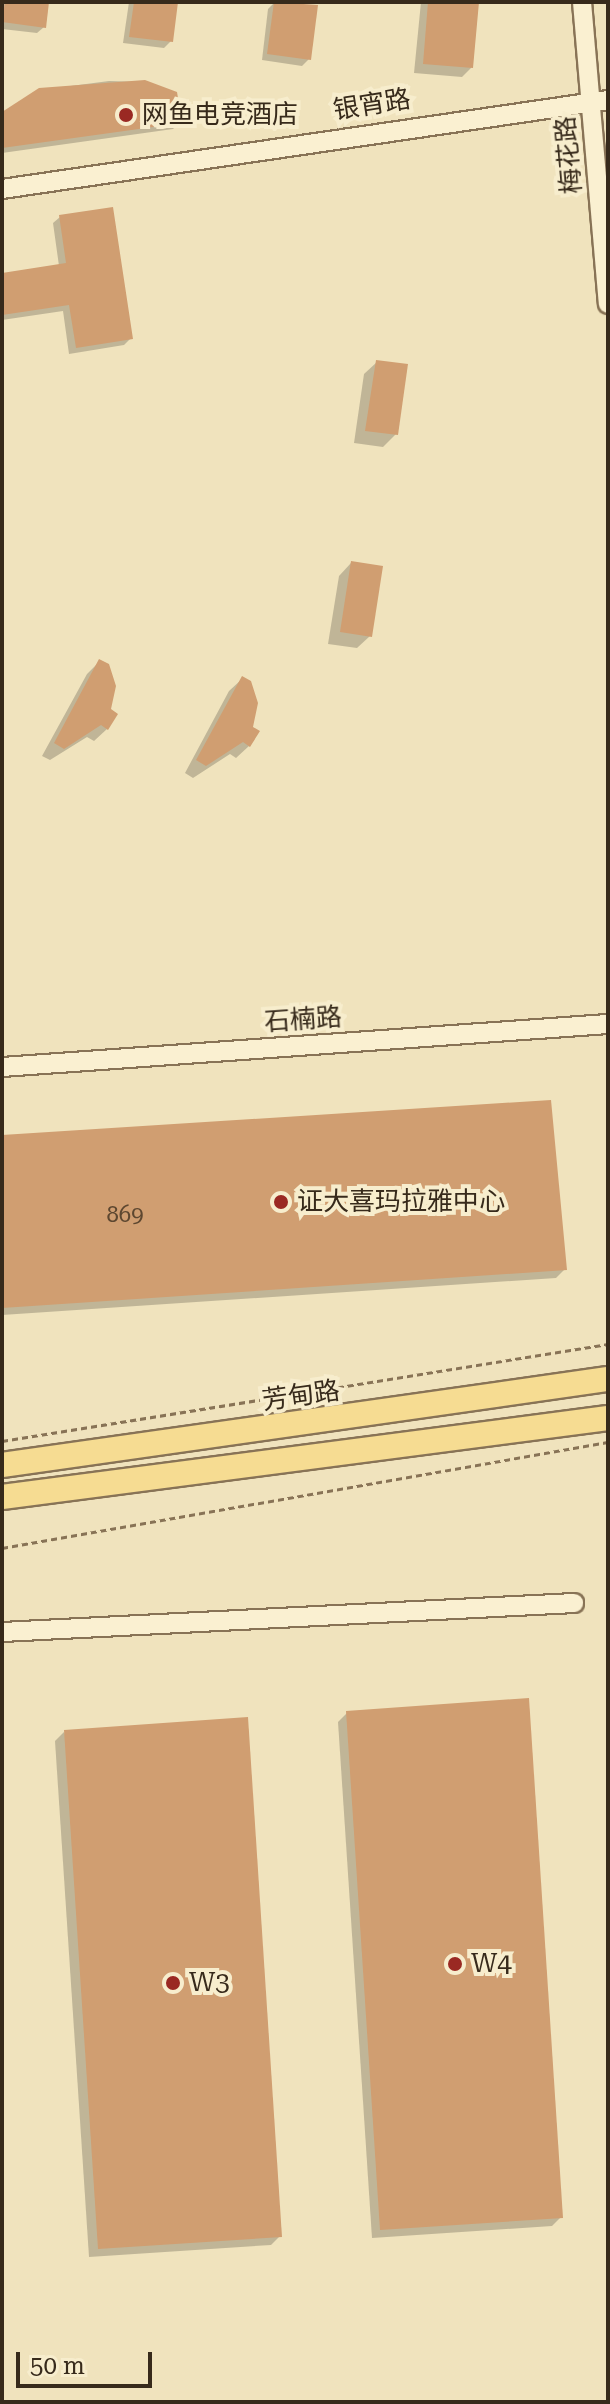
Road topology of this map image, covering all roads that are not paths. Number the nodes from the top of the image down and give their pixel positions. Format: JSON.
{"nodes":[{"id":1,"x":582,"y":2,"type":"edge"},
{"id":2,"x":599,"y":100,"type":"edge"},
{"id":3,"x":2,"y":189,"type":"edge"},
{"id":4,"x":608,"y":304,"type":"edge"},
{"id":5,"x":608,"y":1024,"type":"edge"},
{"id":6,"x":2,"y":1067,"type":"edge"},
{"id":7,"x":608,"y":1379,"type":"edge"},
{"id":8,"x":608,"y":1418,"type":"edge"},
{"id":9,"x":2,"y":1465,"type":"edge"},
{"id":10,"x":2,"y":1497,"type":"edge"},
{"id":11,"x":574,"y":1603,"type":"dead end"},
{"id":12,"x":2,"y":1632,"type":"edge"}],
"edges":[{"from":1,"to":2,"type":"street","name":"梅花路"},
{"from":2,"to":3,"type":"street","name":"银宵路"},
{"from":2,"to":4,"type":"street","name":"梅花路"},
{"from":5,"to":6,"type":"street","name":"石楠路"},
{"from":7,"to":9,"type":"main road","name":"芳甸路"},
{"from":8,"to":10,"type":"main road"},
{"from":11,"to":12,"type":"street"}]}
